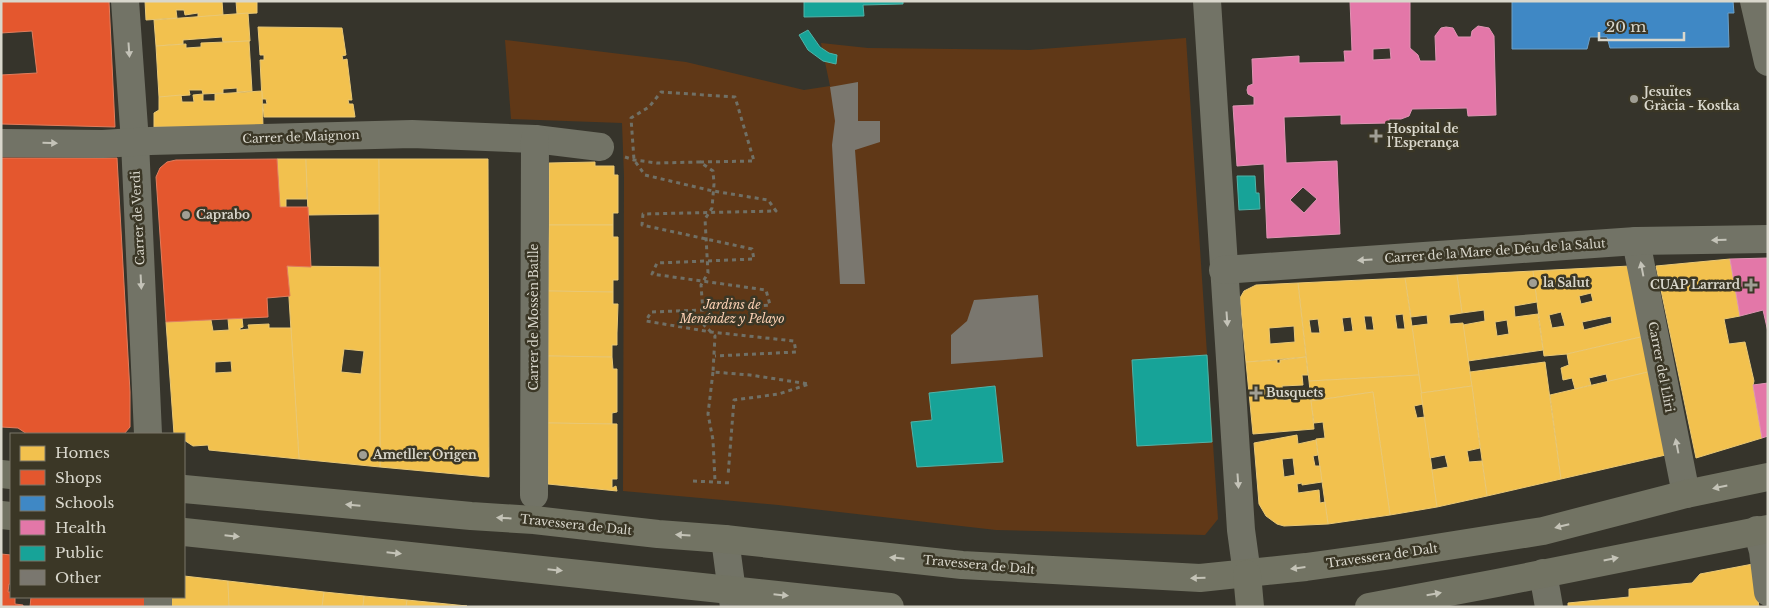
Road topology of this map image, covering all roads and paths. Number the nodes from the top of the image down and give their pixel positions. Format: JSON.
{"nodes":[{"id":1,"x":125,"y":1,"type":"edge"},
{"id":2,"x":1207,"y":1,"type":"edge"},
{"id":3,"x":1754,"y":1,"type":"edge"},
{"id":4,"x":1768,"y":62,"type":"edge"},
{"id":5,"x":535,"y":139,"type":"junction"},
{"id":6,"x":135,"y":142,"type":"junction"},
{"id":7,"x":1,"y":143,"type":"edge"},
{"id":8,"x":600,"y":147,"type":"joint"},
{"id":9,"x":634,"y":160,"type":"junction"},
{"id":10,"x":700,"y":162,"type":"junction"},
{"id":11,"x":713,"y":191,"type":"junction"},
{"id":12,"x":709,"y":212,"type":"junction"},
{"id":13,"x":1768,"y":239,"type":"edge"},
{"id":14,"x":706,"y":240,"type":"junction"},
{"id":15,"x":1636,"y":241,"type":"junction"},
{"id":16,"x":708,"y":261,"type":"junction"},
{"id":17,"x":1223,"y":270,"type":"junction"},
{"id":18,"x":704,"y":280,"type":"junction"},
{"id":19,"x":702,"y":310,"type":"junction"},
{"id":20,"x":711,"y":332,"type":"junction"},
{"id":21,"x":714,"y":356,"type":"junction"},
{"id":22,"x":712,"y":372,"type":"junction"},
{"id":23,"x":148,"y":433,"type":"edge"},
{"id":24,"x":728,"y":476,"type":"dead end"},
{"id":25,"x":1768,"y":477,"type":"edge"},
{"id":26,"x":693,"y":481,"type":"dead end"},
{"id":27,"x":714,"y":481,"type":"junction"},
{"id":28,"x":732,"y":483,"type":"dead end"},
{"id":29,"x":185,"y":489,"type":"edge"},
{"id":30,"x":1686,"y":494,"type":"junction"},
{"id":31,"x":534,"y":495,"type":"dead end"},
{"id":32,"x":1762,"y":529,"type":"edge"},
{"id":33,"x":185,"y":532,"type":"edge"},
{"id":34,"x":725,"y":539,"type":"junction"},
{"id":35,"x":1542,"y":573,"type":"junction"},
{"id":36,"x":1247,"y":574,"type":"junction"},
{"id":37,"x":1768,"y":592,"type":"edge"},
{"id":38,"x":733,"y":599,"type":"edge"},
{"id":39,"x":890,"y":607,"type":"edge"},
{"id":40,"x":1250,"y":607,"type":"edge"},
{"id":41,"x":1369,"y":607,"type":"edge"},
{"id":42,"x":1549,"y":607,"type":"edge"}],
"edges":[{"from":1,"to":6,"type":"street","name":"Carrer de Verdi","one_way":true},
{"from":2,"to":17,"type":"street"},
{"from":3,"to":4,"type":"street"},
{"from":5,"to":6,"type":"street","name":"Carrer de Maignon"},
{"from":5,"to":8,"type":"street","name":"Carrer de Maignon"},
{"from":5,"to":31,"type":"street","name":"Carrer de Mossèn Batlle"},
{"from":7,"to":6,"type":"street","name":"Carrer de Maignon","one_way":true},
{"from":6,"to":23,"type":"street","name":"Carrer de Verdi","one_way":true},
{"from":8,"to":9,"type":"path"},
{"from":9,"to":10,"type":"path"},
{"from":9,"to":10,"type":"path"},
{"from":9,"to":11,"type":"path"},
{"from":10,"to":11,"type":"path"},
{"from":11,"to":12,"type":"path"},
{"from":11,"to":12,"type":"path"},
{"from":12,"to":14,"type":"path"},
{"from":12,"to":14,"type":"path"},
{"from":13,"to":15,"type":"street","name":"Carrer de la Mare de Déu de la Salut","one_way":true},
{"from":14,"to":16,"type":"path"},
{"from":14,"to":16,"type":"path"},
{"from":15,"to":17,"type":"street","name":"Carrer de la Mare de Déu de la Salut","one_way":true},
{"from":30,"to":15,"type":"street","name":"Carrer del Lliri","one_way":true},
{"from":16,"to":18,"type":"path"},
{"from":16,"to":18,"type":"path"},
{"from":17,"to":36,"type":"street","one_way":true},
{"from":18,"to":19,"type":"path"},
{"from":18,"to":19,"type":"path"},
{"from":19,"to":20,"type":"path"},
{"from":19,"to":20,"type":"path"},
{"from":20,"to":21,"type":"path"},
{"from":20,"to":21,"type":"path"},
{"from":21,"to":22,"type":"path"},
{"from":22,"to":24,"type":"path"},
{"from":22,"to":27,"type":"path"},
{"from":25,"to":30,"type":"main road","name":"Travessera de Dalt","one_way":true},
{"from":26,"to":27,"type":"path"},
{"from":27,"to":28,"type":"path"},
{"from":34,"to":29,"type":"main road","name":"Travessera de Dalt","one_way":true},
{"from":30,"to":36,"type":"main road","name":"Travessera de Dalt","one_way":true},
{"from":35,"to":32,"type":"main road","one_way":true},
{"from":32,"to":37,"type":"street"},
{"from":33,"to":38,"type":"main road","one_way":true},
{"from":36,"to":34,"type":"main road","name":"Travessera de Dalt","one_way":true},
{"from":34,"to":38,"type":"street"},
{"from":41,"to":35,"type":"main road","one_way":true},
{"from":35,"to":42,"type":"street"},
{"from":36,"to":40,"type":"main road"},
{"from":38,"to":39,"type":"main road","one_way":true}]}
